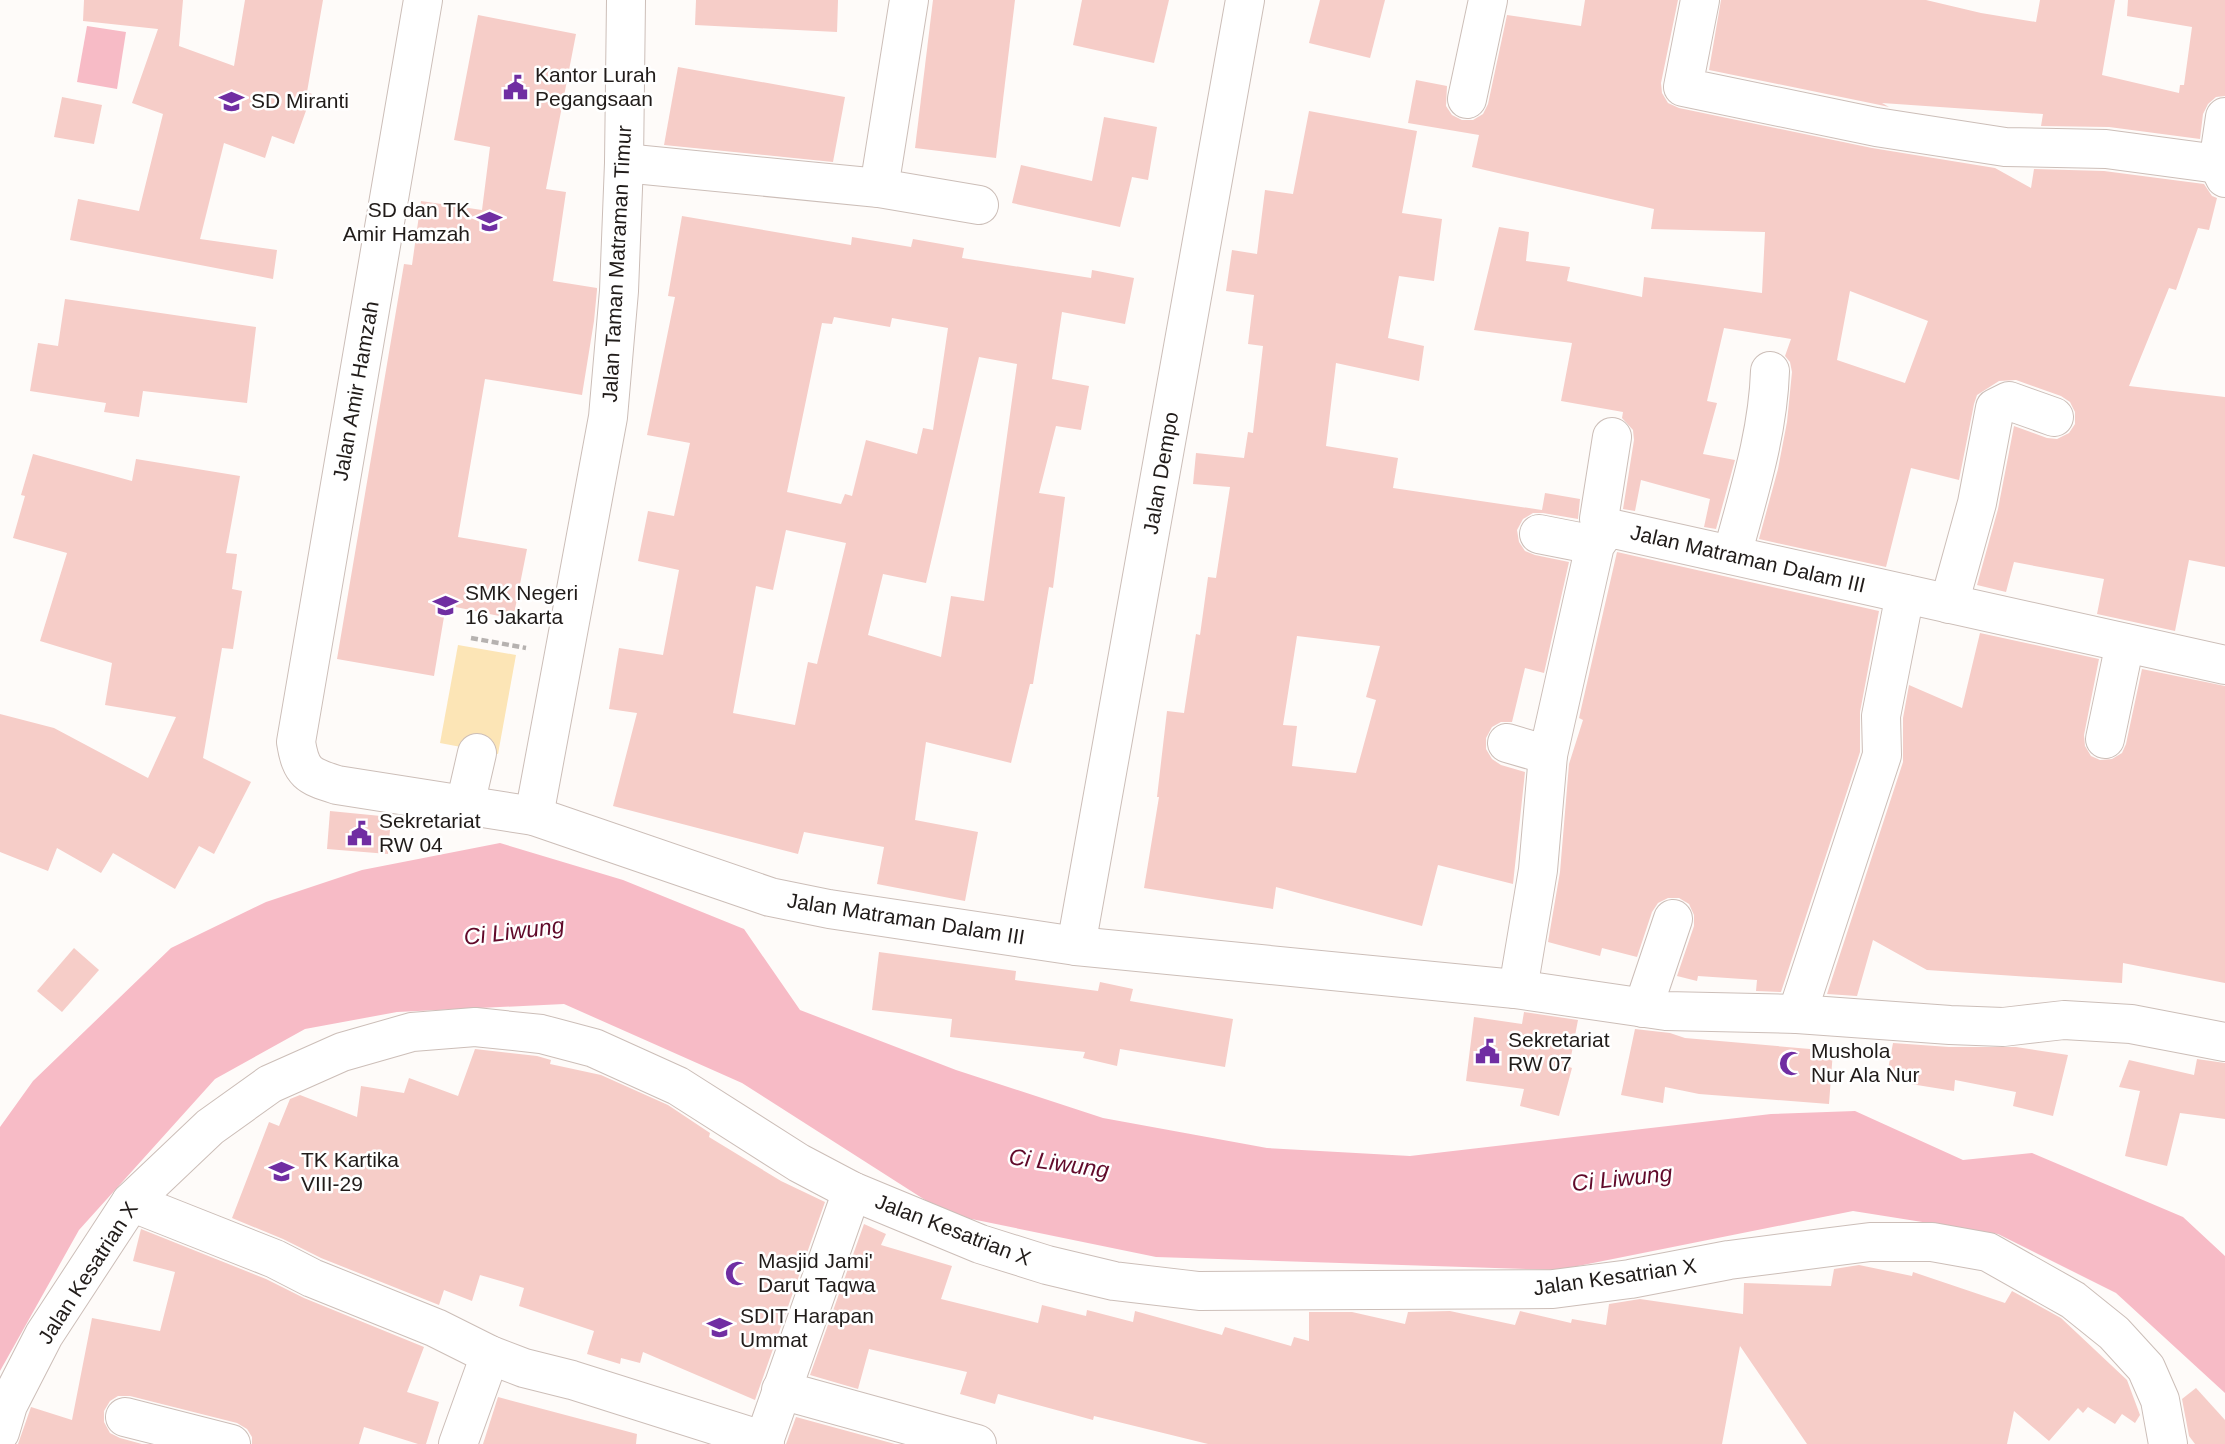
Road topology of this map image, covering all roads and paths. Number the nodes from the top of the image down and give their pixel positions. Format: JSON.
{"nodes":[{"id":1,"x":423,"y":0,"type":"edge"},
{"id":2,"x":626,"y":0,"type":"edge"},
{"id":3,"x":909,"y":0,"type":"edge"},
{"id":4,"x":1245,"y":0,"type":"edge"},
{"id":5,"x":1489,"y":0,"type":"edge"},
{"id":6,"x":1700,"y":0,"type":"edge"},
{"id":7,"x":1467,"y":99,"type":"dead end"},
{"id":8,"x":2225,"y":117,"type":"edge"},
{"id":9,"x":624,"y":163,"type":"junction"},
{"id":10,"x":2221,"y":171,"type":"edge"},
{"id":11,"x":879,"y":188,"type":"junction"},
{"id":12,"x":979,"y":205,"type":"dead end"},
{"id":13,"x":1770,"y":371,"type":"dead end"},
{"id":14,"x":2054,"y":416,"type":"dead end"},
{"id":15,"x":1612,"y":437,"type":"dead end"},
{"id":16,"x":1539,"y":534,"type":"dead end"},
{"id":17,"x":1599,"y":539,"type":"junction"},
{"id":18,"x":1732,"y":555,"type":"junction"},
{"id":19,"x":1905,"y":594,"type":"junction"},
{"id":20,"x":1949,"y":604,"type":"junction"},
{"id":21,"x":471,"y":638,"type":"dead end"},
{"id":22,"x":2125,"y":643,"type":"junction"},
{"id":23,"x":536,"y":650,"type":"dead end"},
{"id":24,"x":2225,"y":665,"type":"edge"},
{"id":25,"x":2105,"y":739,"type":"dead end"},
{"id":26,"x":1507,"y":743,"type":"dead end"},
{"id":27,"x":477,"y":753,"type":"dead end"},
{"id":28,"x":1548,"y":755,"type":"junction"},
{"id":29,"x":311,"y":777,"type":"joint"},
{"id":30,"x":465,"y":805,"type":"junction"},
{"id":31,"x":534,"y":816,"type":"junction"},
{"id":32,"x":1673,"y":919,"type":"dead end"},
{"id":33,"x":1076,"y":946,"type":"junction"},
{"id":34,"x":1515,"y":989,"type":"junction"},
{"id":35,"x":1643,"y":1008,"type":"junction"},
{"id":36,"x":1797,"y":1014,"type":"junction"},
{"id":37,"x":2225,"y":1042,"type":"edge"},
{"id":38,"x":852,"y":1191,"type":"junction"},
{"id":39,"x":131,"y":1202,"type":"junction"},
{"id":40,"x":490,"y":1355,"type":"junction"},
{"id":41,"x":781,"y":1390,"type":"junction"},
{"id":42,"x":125,"y":1417,"type":"dead end"},
{"id":43,"x":0,"y":1432,"type":"edge"},
{"id":44,"x":764,"y":1442,"type":"edge"},
{"id":45,"x":231,"y":1444,"type":"edge"},
{"id":46,"x":458,"y":1444,"type":"edge"},
{"id":47,"x":977,"y":1444,"type":"edge"},
{"id":48,"x":2168,"y":1444,"type":"edge"}],
"edges":[{"from":1,"to":29,"type":"street","name":"Jalan Amir Hamzah"},
{"from":2,"to":9,"type":"street","name":"Jalan Taman Matraman Timur"},
{"from":3,"to":11,"type":"street"},
{"from":4,"to":33,"type":"street","name":"Jalan Dempo"},
{"from":5,"to":7,"type":"street"},
{"from":6,"to":10,"type":"street"},
{"from":8,"to":10,"type":"street"},
{"from":9,"to":11,"type":"street"},
{"from":9,"to":31,"type":"street","name":"Jalan Taman Matraman Timur"},
{"from":11,"to":12,"type":"street"},
{"from":13,"to":18,"type":"street"},
{"from":14,"to":20,"type":"street"},
{"from":15,"to":17,"type":"street"},
{"from":16,"to":17,"type":"street","name":"Jalan Matraman Dalam III"},
{"from":17,"to":18,"type":"street","name":"Jalan Matraman Dalam III"},
{"from":17,"to":28,"type":"street"},
{"from":18,"to":19,"type":"street","name":"Jalan Matraman Dalam III"},
{"from":19,"to":20,"type":"street","name":"Jalan Matraman Dalam III"},
{"from":19,"to":36,"type":"street"},
{"from":20,"to":22,"type":"street","name":"Jalan Matraman Dalam III"},
{"from":21,"to":23,"type":"path"},
{"from":22,"to":24,"type":"street","name":"Jalan Matraman Dalam III"},
{"from":22,"to":25,"type":"street"},
{"from":26,"to":28,"type":"street"},
{"from":27,"to":30,"type":"street"},
{"from":28,"to":34,"type":"street"},
{"from":29,"to":30,"type":"street","name":"Jalan Matraman Dalam III"},
{"from":30,"to":31,"type":"street","name":"Jalan Matraman Dalam III"},
{"from":31,"to":33,"type":"street","name":"Jalan Matraman Dalam III"},
{"from":32,"to":35,"type":"street"},
{"from":33,"to":34,"type":"street","name":"Jalan Matraman Dalam III"},
{"from":34,"to":35,"type":"street","name":"Jalan Matraman Dalam III"},
{"from":35,"to":36,"type":"street","name":"Jalan Matraman Dalam III"},
{"from":36,"to":37,"type":"street","name":"Jalan Matraman Dalam III"},
{"from":38,"to":39,"type":"street","name":"Jalan Kesatrian X"},
{"from":38,"to":41,"type":"street","name":"Jalan Kesatrian X"},
{"from":38,"to":48,"type":"street","name":"Jalan Kesatrian X"},
{"from":39,"to":40,"type":"street"},
{"from":39,"to":43,"type":"street","name":"Jalan Kesatrian X"},
{"from":40,"to":44,"type":"street"},
{"from":40,"to":46,"type":"street"},
{"from":41,"to":44,"type":"street","name":"Jalan Kesatrian X"},
{"from":41,"to":47,"type":"street"},
{"from":42,"to":45,"type":"street"}]}
